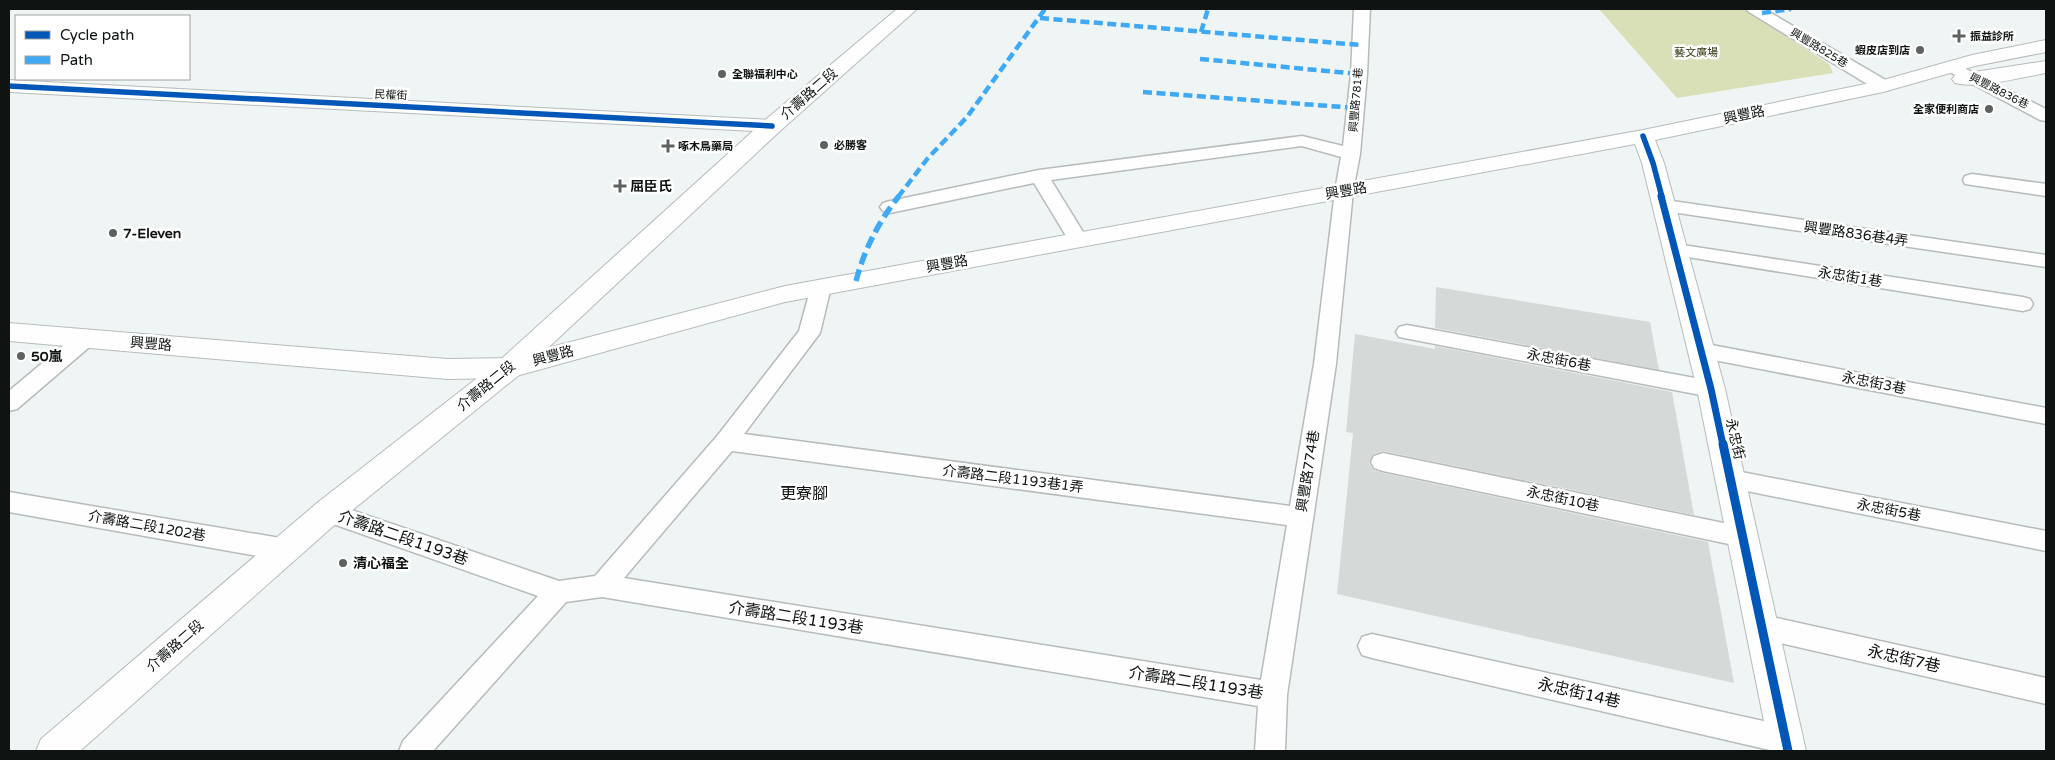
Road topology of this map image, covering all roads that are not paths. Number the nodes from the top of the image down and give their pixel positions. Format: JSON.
{"nodes":[{"id":1,"x":908,"y":9,"type":"edge"},
{"id":2,"x":1362,"y":9,"type":"edge"},
{"id":3,"x":1754,"y":9,"type":"edge"},
{"id":4,"x":2046,"y":46,"type":"edge"},
{"id":5,"x":1952,"y":67,"type":"junction"},
{"id":6,"x":2046,"y":67,"type":"edge"},
{"id":7,"x":1972,"y":78,"type":"junction"},
{"id":8,"x":9,"y":86,"type":"edge"},
{"id":9,"x":1883,"y":86,"type":"junction"},
{"id":10,"x":2046,"y":116,"type":"edge"},
{"id":11,"x":772,"y":126,"type":"junction"},
{"id":12,"x":1643,"y":136,"type":"junction"},
{"id":13,"x":1351,"y":154,"type":"junction"},
{"id":14,"x":1039,"y":176,"type":"junction"},
{"id":15,"x":1972,"y":180,"type":"dead end"},
{"id":16,"x":2046,"y":190,"type":"edge"},
{"id":17,"x":1344,"y":191,"type":"junction"},
{"id":18,"x":1665,"y":206,"type":"junction"},
{"id":19,"x":890,"y":207,"type":"dead end"},
{"id":20,"x":1078,"y":240,"type":"junction"},
{"id":21,"x":1676,"y":250,"type":"junction"},
{"id":22,"x":2046,"y":261,"type":"edge"},
{"id":23,"x":821,"y":287,"type":"junction"},
{"id":24,"x":2024,"y":304,"type":"dead end"},
{"id":25,"x":9,"y":332,"type":"edge"},
{"id":26,"x":1407,"y":332,"type":"dead end"},
{"id":27,"x":86,"y":338,"type":"junction"},
{"id":28,"x":1702,"y":351,"type":"junction"},
{"id":29,"x":509,"y":368,"type":"junction"},
{"id":30,"x":1711,"y":388,"type":"junction"},
{"id":31,"x":9,"y":403,"type":"edge"},
{"id":32,"x":2046,"y":416,"type":"edge"},
{"id":33,"x":726,"y":441,"type":"junction"},
{"id":34,"x":1384,"y":462,"type":"dead end"},
{"id":35,"x":1731,"y":479,"type":"junction"},
{"id":36,"x":9,"y":502,"type":"edge"},
{"id":37,"x":328,"y":512,"type":"junction"},
{"id":38,"x":1301,"y":517,"type":"junction"},
{"id":39,"x":1743,"y":537,"type":"junction"},
{"id":40,"x":2046,"y":541,"type":"edge"},
{"id":41,"x":286,"y":550,"type":"junction"},
{"id":42,"x":602,"y":586,"type":"junction"},
{"id":43,"x":559,"y":592,"type":"junction"},
{"id":44,"x":1763,"y":627,"type":"junction"},
{"id":45,"x":1372,"y":646,"type":"dead end"},
{"id":46,"x":2046,"y":691,"type":"edge"},
{"id":47,"x":1273,"y":695,"type":"junction"},
{"id":48,"x":1787,"y":746,"type":"edge"},
{"id":49,"x":54,"y":751,"type":"edge"},
{"id":50,"x":414,"y":751,"type":"edge"},
{"id":51,"x":1270,"y":751,"type":"edge"}],
"edges":[{"from":1,"to":11,"type":"main road","name":"介壽路二段"},
{"from":2,"to":13,"type":"lane","name":"興豐路781巷"},
{"from":3,"to":9,"type":"lane","name":"興豐路825巷"},
{"from":4,"to":5,"type":"main road","name":"興豐路"},
{"from":5,"to":7,"type":"lane","name":"興豐路836巷"},
{"from":5,"to":9,"type":"main road","name":"興豐路"},
{"from":6,"to":7,"type":"main road","name":"興豐路"},
{"from":7,"to":9,"type":"main road","name":"興豐路"},
{"from":7,"to":10,"type":"lane","name":"興豐路836巷"},
{"from":8,"to":11,"type":"main road","name":"民權街"},
{"from":9,"to":12,"type":"main road","name":"興豐路"},
{"from":11,"to":29,"type":"main road","name":"介壽路二段"},
{"from":12,"to":17,"type":"main road","name":"興豐路"},
{"from":12,"to":18,"type":"main road","name":"永忠街"},
{"from":13,"to":14,"type":"lane"},
{"from":13,"to":17,"type":"lane","name":"興豐路781巷"},
{"from":14,"to":19,"type":"lane"},
{"from":14,"to":20,"type":"lane"},
{"from":15,"to":16,"type":"lane"},
{"from":17,"to":20,"type":"main road","name":"興豐路"},
{"from":17,"to":38,"type":"lane","name":"興豐路774巷"},
{"from":18,"to":21,"type":"main road","name":"永忠街"},
{"from":18,"to":22,"type":"lane","name":"興豐路836巷4弄"},
{"from":20,"to":23,"type":"main road","name":"興豐路"},
{"from":21,"to":24,"type":"lane","name":"永忠街1巷"},
{"from":21,"to":28,"type":"main road","name":"永忠街"},
{"from":23,"to":29,"type":"main road","name":"興豐路"},
{"from":23,"to":33,"type":"lane"},
{"from":25,"to":27,"type":"main road","name":"興豐路"},
{"from":26,"to":30,"type":"lane","name":"永忠街6巷"},
{"from":27,"to":29,"type":"main road","name":"興豐路"},
{"from":27,"to":31,"type":"lane"},
{"from":28,"to":30,"type":"main road","name":"永忠街"},
{"from":28,"to":32,"type":"lane","name":"永忠街3巷"},
{"from":29,"to":37,"type":"main road","name":"介壽路二段"},
{"from":30,"to":35,"type":"main road","name":"永忠街"},
{"from":33,"to":38,"type":"lane","name":"介壽路二段1193巷1弄"},
{"from":33,"to":42,"type":"lane"},
{"from":34,"to":39,"type":"lane","name":"永忠街10巷"},
{"from":35,"to":39,"type":"main road","name":"永忠街"},
{"from":35,"to":40,"type":"lane","name":"永忠街5巷"},
{"from":36,"to":41,"type":"lane","name":"介壽路二段1202巷"},
{"from":37,"to":41,"type":"main road","name":"介壽路二段"},
{"from":37,"to":43,"type":"lane","name":"介壽路二段1193巷"},
{"from":38,"to":47,"type":"lane","name":"興豐路774巷"},
{"from":39,"to":44,"type":"main road","name":"永忠街"},
{"from":41,"to":49,"type":"main road","name":"介壽路二段"},
{"from":42,"to":43,"type":"lane","name":"介壽路二段1193巷"},
{"from":42,"to":47,"type":"lane","name":"介壽路二段1193巷"},
{"from":43,"to":50,"type":"lane"},
{"from":44,"to":46,"type":"lane","name":"永忠街7巷"},
{"from":44,"to":48,"type":"main road","name":"永忠街"},
{"from":45,"to":48,"type":"lane","name":"永忠街14巷"},
{"from":47,"to":51,"type":"lane","name":"興豐路774巷"}]}
